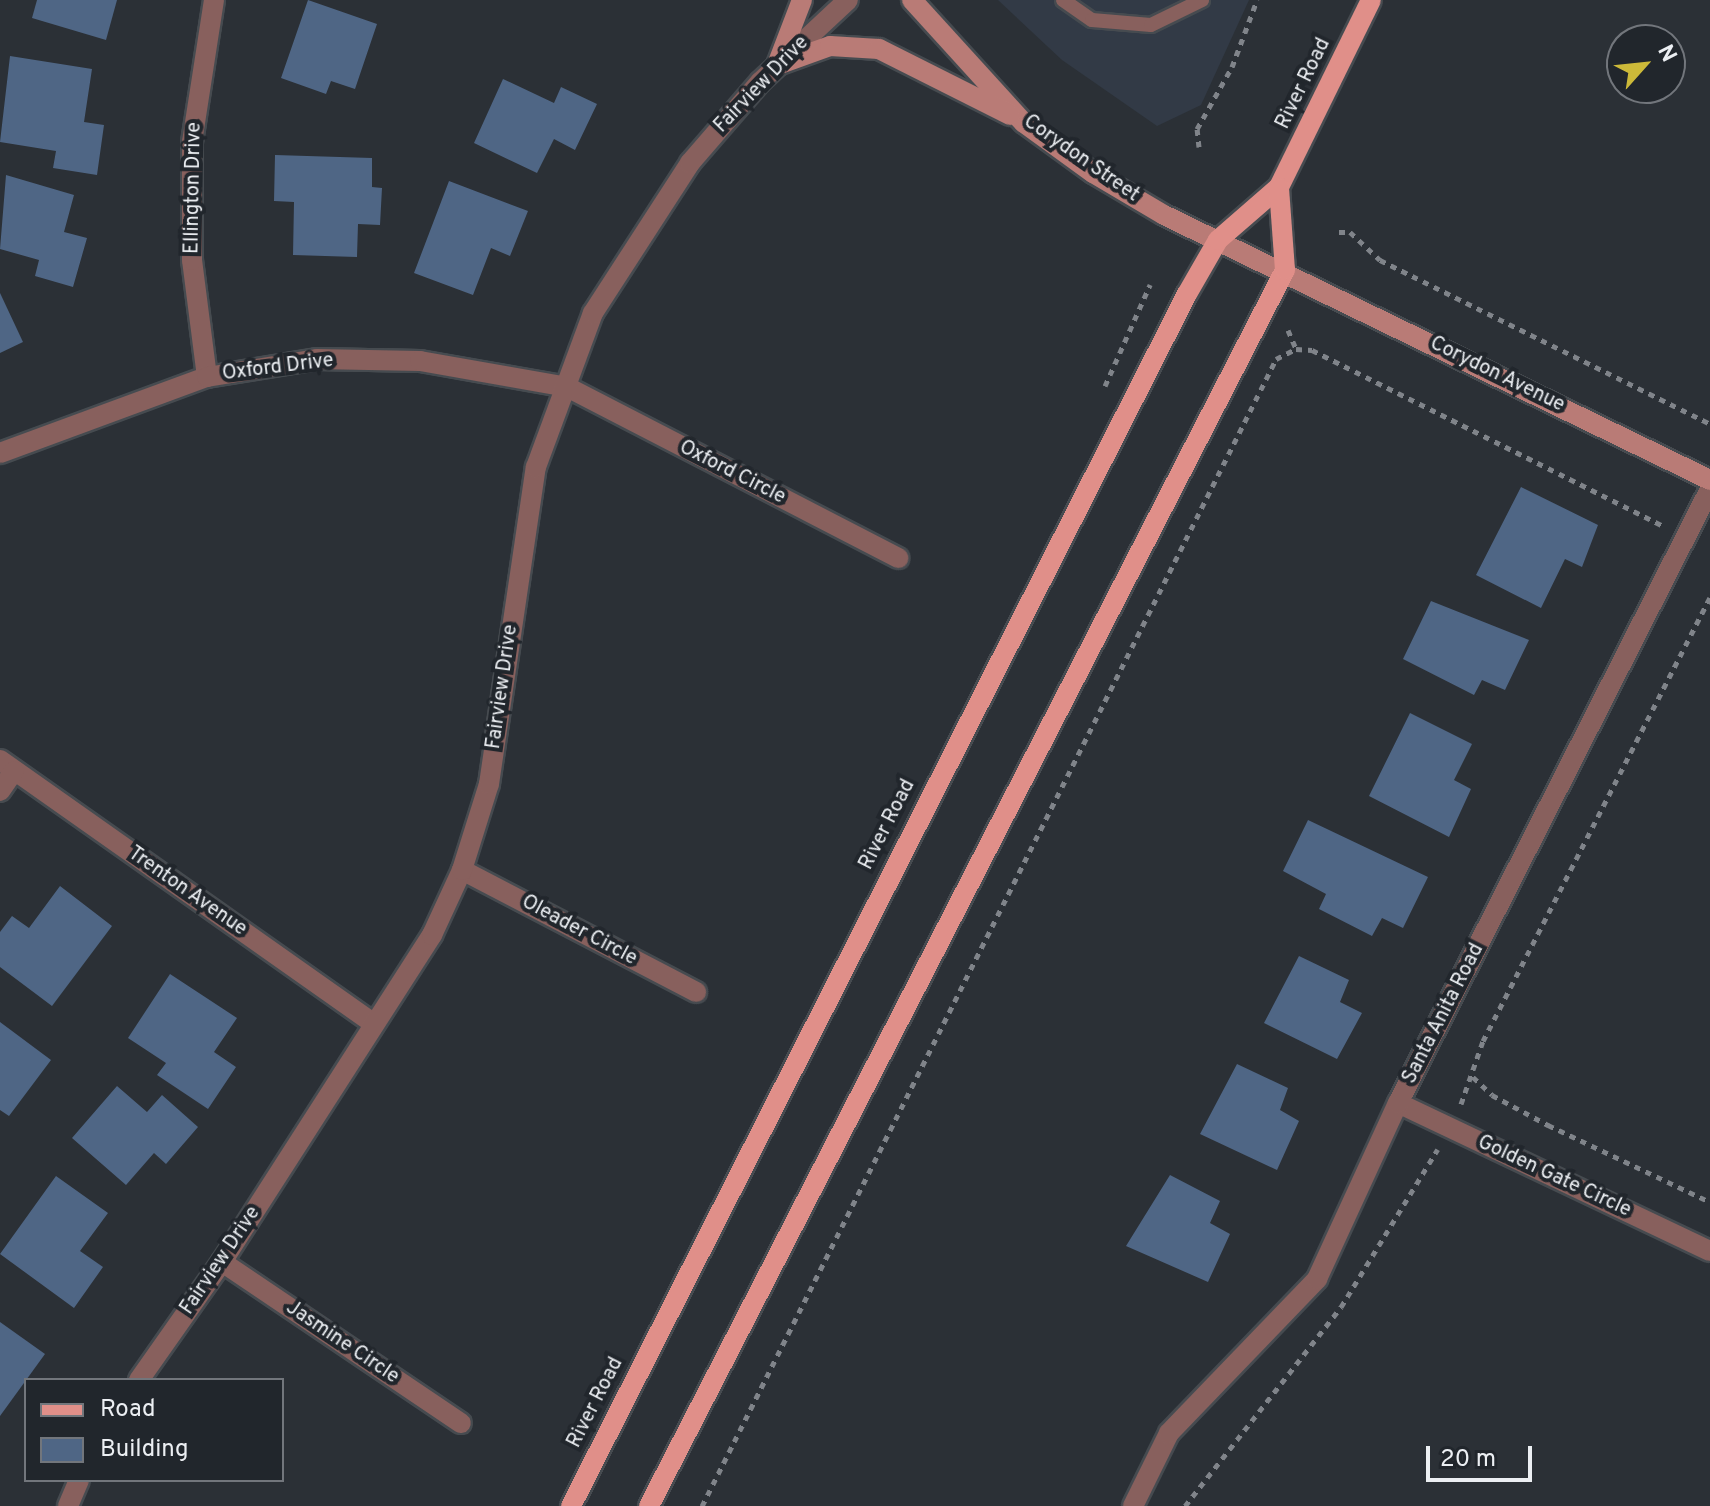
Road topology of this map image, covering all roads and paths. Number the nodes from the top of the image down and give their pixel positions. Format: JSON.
{"nodes":[{"id":1,"x":214,"y":0,"type":"edge"},
{"id":2,"x":802,"y":0,"type":"edge"},
{"id":3,"x":848,"y":0,"type":"edge"},
{"id":4,"x":912,"y":0,"type":"edge"},
{"id":5,"x":1063,"y":0,"type":"edge"},
{"id":6,"x":1202,"y":0,"type":"edge"},
{"id":7,"x":1257,"y":0,"type":"edge"},
{"id":8,"x":1371,"y":0,"type":"edge"},
{"id":9,"x":777,"y":65,"type":"junction"},
{"id":10,"x":1024,"y":123,"type":"junction"},
{"id":11,"x":1199,"y":147,"type":"dead end"},
{"id":12,"x":1279,"y":188,"type":"junction"},
{"id":13,"x":1339,"y":232,"type":"dead end"},
{"id":14,"x":1218,"y":240,"type":"junction"},
{"id":15,"x":1285,"y":270,"type":"junction"},
{"id":16,"x":1288,"y":330,"type":"dead end"},
{"id":17,"x":1296,"y":349,"type":"junction"},
{"id":18,"x":207,"y":377,"type":"junction"},
{"id":19,"x":567,"y":387,"type":"junction"},
{"id":20,"x":1710,"y":424,"type":"edge"},
{"id":21,"x":0,"y":453,"type":"edge"},
{"id":22,"x":1710,"y":480,"type":"edge"},
{"id":23,"x":1710,"y":489,"type":"edge"},
{"id":24,"x":1687,"y":537,"type":"junction"},
{"id":25,"x":898,"y":558,"type":"dead end"},
{"id":26,"x":1710,"y":598,"type":"edge"},
{"id":27,"x":7,"y":765,"type":"edge"},
{"id":28,"x":0,"y":791,"type":"edge"},
{"id":29,"x":462,"y":870,"type":"junction"},
{"id":30,"x":696,"y":992,"type":"dead end"},
{"id":31,"x":374,"y":1024,"type":"junction"},
{"id":32,"x":1473,"y":1077,"type":"junction"},
{"id":33,"x":1398,"y":1103,"type":"junction"},
{"id":34,"x":1450,"y":1128,"type":"junction"},
{"id":35,"x":1710,"y":1202,"type":"edge"},
{"id":36,"x":1710,"y":1251,"type":"edge"},
{"id":37,"x":222,"y":1262,"type":"junction"},
{"id":38,"x":140,"y":1378,"type":"edge"},
{"id":39,"x":461,"y":1423,"type":"dead end"},
{"id":40,"x":78,"y":1482,"type":"edge"},
{"id":41,"x":68,"y":1506,"type":"edge"},
{"id":42,"x":571,"y":1506,"type":"edge"},
{"id":43,"x":649,"y":1506,"type":"edge"},
{"id":44,"x":702,"y":1506,"type":"edge"},
{"id":45,"x":1133,"y":1506,"type":"edge"},
{"id":46,"x":1185,"y":1506,"type":"edge"}],
"edges":[{"from":1,"to":18,"type":"street","name":"Ellington Drive"},
{"from":2,"to":9,"type":"main road"},
{"from":3,"to":9,"type":"street","name":"Fairview Drive"},
{"from":4,"to":10,"type":"main road","name":"Corydon Street"},
{"from":5,"to":6,"type":"lane"},
{"from":7,"to":11,"type":"path"},
{"from":8,"to":12,"type":"main road","name":"River Road"},
{"from":9,"to":10,"type":"main road"},
{"from":9,"to":19,"type":"street","name":"Fairview Drive"},
{"from":10,"to":14,"type":"main road","name":"Corydon Street"},
{"from":12,"to":14,"type":"main road","name":"River Road"},
{"from":12,"to":15,"type":"main road"},
{"from":13,"to":20,"type":"path"},
{"from":14,"to":15,"type":"main road","name":"Corydon Street"},
{"from":14,"to":42,"type":"main road","name":"River Road"},
{"from":15,"to":22,"type":"main road","name":"Corydon Avenue"},
{"from":15,"to":43,"type":"main road"},
{"from":16,"to":17,"type":"path"},
{"from":17,"to":24,"type":"path"},
{"from":17,"to":44,"type":"path"},
{"from":18,"to":19,"type":"street","name":"Oxford Drive"},
{"from":18,"to":21,"type":"street","name":"Oxford Drive"},
{"from":19,"to":25,"type":"street","name":"Oxford Circle"},
{"from":19,"to":29,"type":"street","name":"Fairview Drive"},
{"from":23,"to":24,"type":"street","name":"Santa Anita Road"},
{"from":24,"to":33,"type":"street","name":"Santa Anita Road"},
{"from":26,"to":32,"type":"path"},
{"from":27,"to":28,"type":"street"},
{"from":27,"to":31,"type":"street","name":"Trenton Avenue"},
{"from":29,"to":30,"type":"street","name":"Oleader Circle"},
{"from":29,"to":31,"type":"street","name":"Fairview Drive"},
{"from":31,"to":37,"type":"street","name":"Fairview Drive"},
{"from":32,"to":34,"type":"path"},
{"from":32,"to":35,"type":"path"},
{"from":33,"to":34,"type":"street","name":"Golden Gate Circle"},
{"from":33,"to":45,"type":"street","name":"Santa Anita Road"},
{"from":34,"to":36,"type":"street","name":"Golden Gate Circle"},
{"from":34,"to":46,"type":"path"},
{"from":37,"to":38,"type":"street","name":"Fairview Drive"},
{"from":37,"to":39,"type":"street","name":"Jasmine Circle"},
{"from":40,"to":41,"type":"street"}]}
